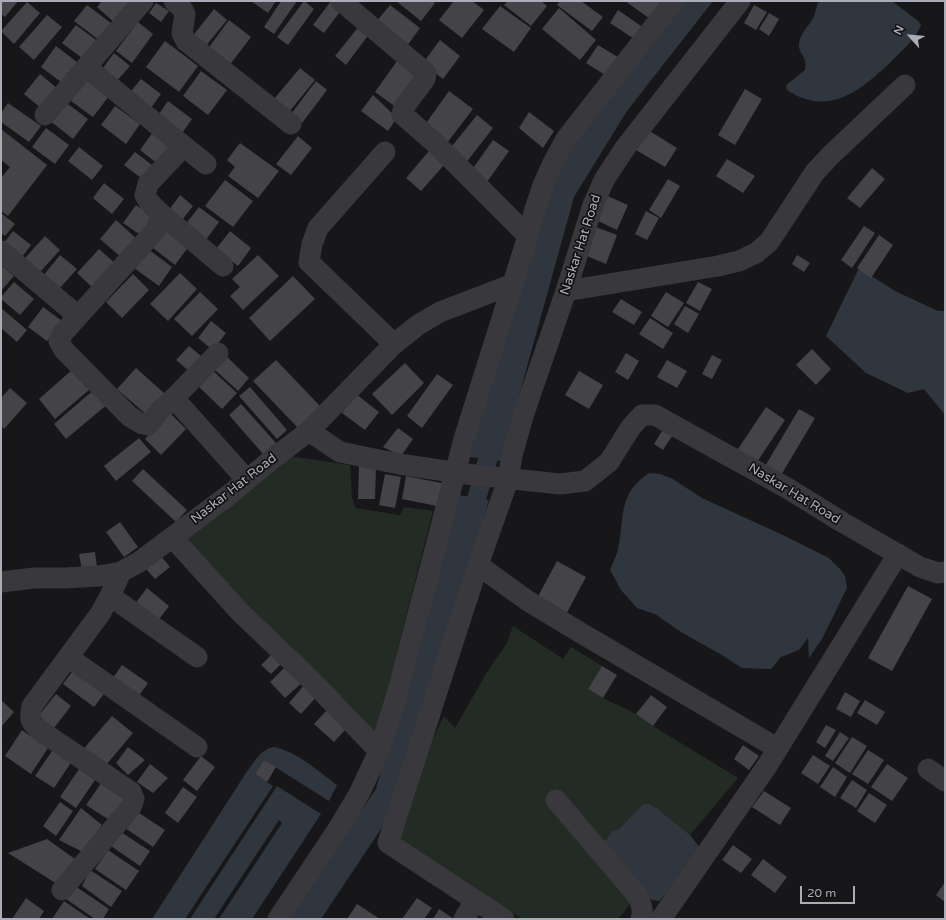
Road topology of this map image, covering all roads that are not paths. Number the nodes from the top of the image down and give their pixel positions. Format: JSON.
{"nodes":[{"id":1,"x":143,"y":1,"type":"edge"},
{"id":2,"x":174,"y":1,"type":"edge"},
{"id":3,"x":340,"y":1,"type":"edge"},
{"id":4,"x":674,"y":1,"type":"edge"},
{"id":5,"x":740,"y":1,"type":"edge"},
{"id":6,"x":86,"y":68,"type":"junction"},
{"id":7,"x":905,"y":85,"type":"dead end"},
{"id":8,"x":45,"y":115,"type":"dead end"},
{"id":9,"x":291,"y":124,"type":"dead end"},
{"id":10,"x":184,"y":146,"type":"junction"},
{"id":11,"x":386,"y":152,"type":"dead end"},
{"id":12,"x":206,"y":164,"type":"dead end"},
{"id":13,"x":159,"y":212,"type":"junction"},
{"id":14,"x":528,"y":236,"type":"junction"},
{"id":15,"x":1,"y":251,"type":"edge"},
{"id":16,"x":224,"y":266,"type":"dead end"},
{"id":17,"x":513,"y":284,"type":"junction"},
{"id":18,"x":566,"y":291,"type":"junction"},
{"id":19,"x":78,"y":316,"type":"junction"},
{"id":20,"x":394,"y":344,"type":"junction"},
{"id":21,"x":218,"y":353,"type":"dead end"},
{"id":22,"x":170,"y":402,"type":"junction"},
{"id":23,"x":309,"y":431,"type":"junction"},
{"id":24,"x":461,"y":474,"type":"junction"},
{"id":25,"x":502,"y":479,"type":"junction"},
{"id":26,"x":247,"y":480,"type":"junction"},
{"id":27,"x":172,"y":537,"type":"junction"},
{"id":28,"x":898,"y":554,"type":"junction"},
{"id":29,"x":478,"y":565,"type":"junction"},
{"id":30,"x":121,"y":572,"type":"junction"},
{"id":31,"x":945,"y":572,"type":"edge"},
{"id":32,"x":1,"y":582,"type":"edge"},
{"id":33,"x":110,"y":596,"type":"junction"},
{"id":34,"x":197,"y":657,"type":"dead end"},
{"id":35,"x":68,"y":658,"type":"junction"},
{"id":36,"x":197,"y":747,"type":"dead end"},
{"id":37,"x":778,"y":748,"type":"junction"},
{"id":38,"x":379,"y":751,"type":"junction"},
{"id":39,"x":928,"y":769,"type":"dead end"},
{"id":40,"x":945,"y":781,"type":"edge"},
{"id":41,"x":556,"y":800,"type":"dead end"},
{"id":42,"x":62,"y":890,"type":"dead end"},
{"id":43,"x":475,"y":901,"type":"junction"},
{"id":44,"x":278,"y":919,"type":"edge"},
{"id":45,"x":464,"y":919,"type":"edge"},
{"id":46,"x":504,"y":919,"type":"edge"},
{"id":47,"x":641,"y":919,"type":"edge"},
{"id":48,"x":661,"y":919,"type":"edge"}],
"edges":[{"from":1,"to":6,"type":"street"},
{"from":2,"to":9,"type":"street"},
{"from":3,"to":14,"type":"street"},
{"from":4,"to":14,"type":"street"},
{"from":5,"to":18,"type":"street","name":"Naskar Hat Road"},
{"from":6,"to":8,"type":"street"},
{"from":6,"to":10,"type":"street"},
{"from":7,"to":18,"type":"street"},
{"from":10,"to":12,"type":"street"},
{"from":10,"to":13,"type":"street"},
{"from":11,"to":20,"type":"street"},
{"from":13,"to":16,"type":"street"},
{"from":13,"to":19,"type":"street"},
{"from":14,"to":17,"type":"street"},
{"from":15,"to":19,"type":"street"},
{"from":17,"to":20,"type":"street","name":"Naskar Hat Road"},
{"from":17,"to":24,"type":"street"},
{"from":18,"to":25,"type":"street","name":"Naskar Hat Road"},
{"from":19,"to":22,"type":"street"},
{"from":20,"to":23,"type":"street","name":"Naskar Hat Road"},
{"from":21,"to":22,"type":"street"},
{"from":22,"to":26,"type":"street"},
{"from":23,"to":24,"type":"street"},
{"from":23,"to":26,"type":"street","name":"Naskar Hat Road"},
{"from":24,"to":25,"type":"street"},
{"from":24,"to":38,"type":"street"},
{"from":25,"to":28,"type":"street","name":"Naskar Hat Road"},
{"from":25,"to":29,"type":"street"},
{"from":26,"to":27,"type":"street","name":"Naskar Hat Road"},
{"from":27,"to":30,"type":"street","name":"Naskar Hat Road"},
{"from":27,"to":38,"type":"street"},
{"from":28,"to":31,"type":"street","name":"Naskar Hat Road"},
{"from":28,"to":37,"type":"street"},
{"from":29,"to":37,"type":"street"},
{"from":29,"to":43,"type":"street"},
{"from":30,"to":32,"type":"street","name":"Naskar Hat Road"},
{"from":30,"to":33,"type":"street"},
{"from":33,"to":34,"type":"street"},
{"from":33,"to":35,"type":"street"},
{"from":35,"to":36,"type":"street"},
{"from":35,"to":42,"type":"street"},
{"from":37,"to":48,"type":"street"},
{"from":38,"to":44,"type":"street"},
{"from":39,"to":40,"type":"street"},
{"from":41,"to":47,"type":"street"},
{"from":43,"to":45,"type":"street"},
{"from":43,"to":46,"type":"street"}]}
